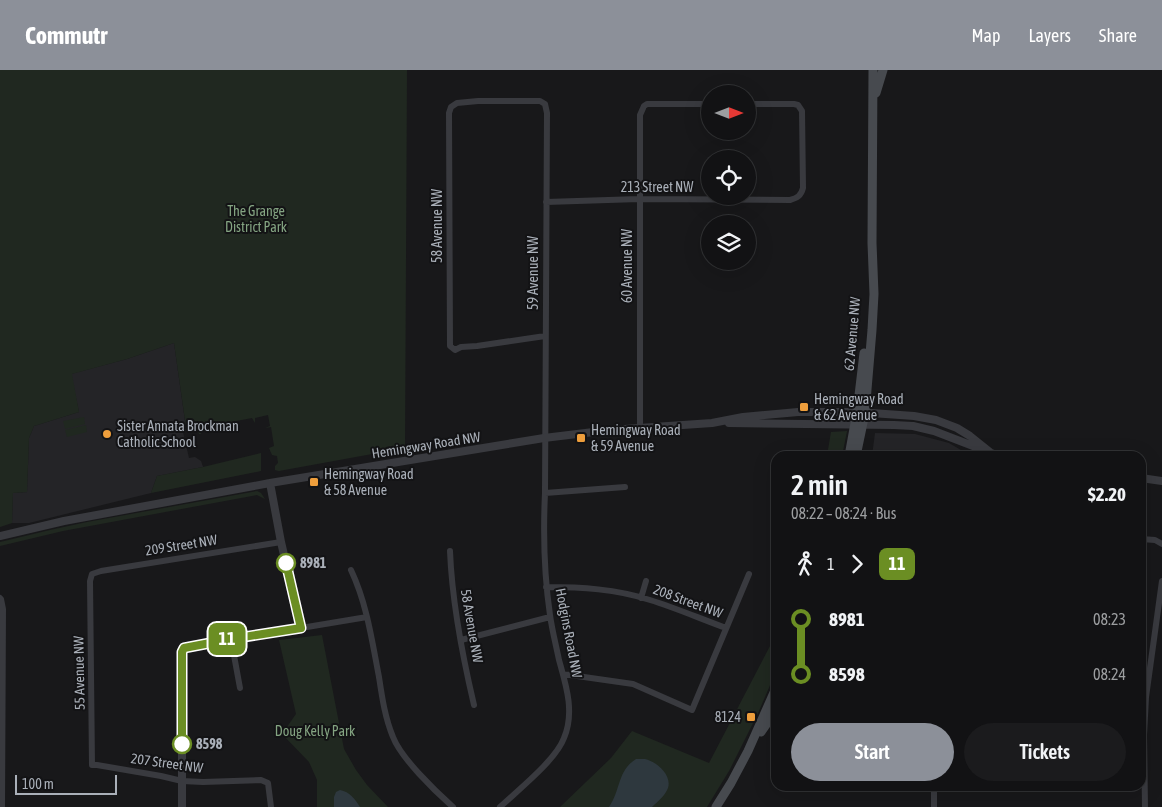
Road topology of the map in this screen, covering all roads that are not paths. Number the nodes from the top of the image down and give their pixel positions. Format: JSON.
{"nodes":[{"id":1,"x":873,"y":70,"type":"edge"},
{"id":2,"x":883,"y":70,"type":"edge"},
{"id":3,"x":873,"y":103,"type":"junction"},
{"id":4,"x":701,"y":104,"type":"edge"},
{"id":5,"x":756,"y":104,"type":"edge"},
{"id":6,"x":546,"y":109,"type":"joint"},
{"id":7,"x":639,"y":199,"type":"junction"},
{"id":8,"x":546,"y":202,"type":"junction"},
{"id":9,"x":545,"y":336,"type":"junction"},
{"id":10,"x":861,"y":412,"type":"junction"},
{"id":11,"x":712,"y":422,"type":"junction"},
{"id":12,"x":859,"y":425,"type":"junction"},
{"id":13,"x":640,"y":428,"type":"junction"},
{"id":14,"x":544,"y":438,"type":"junction"},
{"id":15,"x":851,"y":451,"type":"edge"},
{"id":16,"x":856,"y":451,"type":"edge"},
{"id":17,"x":987,"y":451,"type":"edge"},
{"id":18,"x":989,"y":451,"type":"edge"},
{"id":19,"x":1146,"y":479,"type":"edge"},
{"id":20,"x":1162,"y":481,"type":"edge"},
{"id":21,"x":270,"y":483,"type":"junction"},
{"id":22,"x":625,"y":487,"type":"dead end"},
{"id":23,"x":545,"y":493,"type":"junction"},
{"id":24,"x":0,"y":536,"type":"edge"},
{"id":25,"x":1146,"y":539,"type":"edge"},
{"id":26,"x":281,"y":542,"type":"junction"},
{"id":27,"x":1162,"y":544,"type":"edge"},
{"id":28,"x":450,"y":551,"type":"dead end"},
{"id":29,"x":351,"y":570,"type":"dead end"},
{"id":30,"x":749,"y":574,"type":"dead end"},
{"id":31,"x":90,"y":581,"type":"joint"},
{"id":32,"x":646,"y":581,"type":"dead end"},
{"id":33,"x":1162,"y":581,"type":"edge"},
{"id":34,"x":546,"y":587,"type":"junction"},
{"id":35,"x":0,"y":598,"type":"edge"},
{"id":36,"x":641,"y":598,"type":"junction"},
{"id":37,"x":367,"y":617,"type":"junction"},
{"id":38,"x":550,"y":617,"type":"junction"},
{"id":39,"x":301,"y":628,"type":"junction"},
{"id":40,"x":726,"y":628,"type":"junction"},
{"id":41,"x":231,"y":639,"type":"junction"},
{"id":42,"x":461,"y":640,"type":"junction"},
{"id":43,"x":563,"y":674,"type":"junction"},
{"id":44,"x":240,"y":688,"type":"dead end"},
{"id":45,"x":1146,"y":697,"type":"edge"},
{"id":46,"x":771,"y":699,"type":"edge"},
{"id":47,"x":474,"y":705,"type":"dead end"},
{"id":48,"x":771,"y":717,"type":"edge"},
{"id":49,"x":748,"y":751,"type":"junction"},
{"id":50,"x":92,"y":765,"type":"joint"},
{"id":51,"x":182,"y":781,"type":"junction"},
{"id":52,"x":934,"y":791,"type":"edge"},
{"id":53,"x":1145,"y":791,"type":"edge"},
{"id":54,"x":2,"y":807,"type":"edge"},
{"id":55,"x":182,"y":807,"type":"edge"},
{"id":56,"x":271,"y":807,"type":"edge"},
{"id":57,"x":453,"y":807,"type":"edge"},
{"id":58,"x":500,"y":807,"type":"edge"},
{"id":59,"x":716,"y":807,"type":"edge"},
{"id":60,"x":934,"y":807,"type":"edge"},
{"id":61,"x":1145,"y":807,"type":"edge"}],
"edges":[{"from":1,"to":3,"type":"main road","name":"62 Avenue NW"},
{"from":2,"to":3,"type":"main road"},
{"from":3,"to":10,"type":"main road","name":"62 Avenue NW"},
{"from":4,"to":7,"type":"street","name":"60 Avenue NW"},
{"from":5,"to":7,"type":"street","name":"213 Street NW"},
{"from":6,"to":8,"type":"street","name":"59 Avenue NW"},
{"from":6,"to":9,"type":"street","name":"58 Avenue NW"},
{"from":7,"to":8,"type":"street","name":"213 Street NW"},
{"from":7,"to":13,"type":"street","name":"60 Avenue NW"},
{"from":8,"to":9,"type":"street","name":"59 Avenue NW"},
{"from":9,"to":14,"type":"street","name":"59 Avenue NW"},
{"from":10,"to":11,"type":"street","name":"Hemingway Road NW"},
{"from":10,"to":12,"type":"main road","name":"62 Avenue NW"},
{"from":10,"to":18,"type":"street","name":"Hemingway Road NW"},
{"from":11,"to":12,"type":"street","name":"Hemingway Road NW"},
{"from":11,"to":13,"type":"street","name":"Hemingway Road NW"},
{"from":12,"to":15,"type":"main road","name":"62 Avenue NW"},
{"from":12,"to":16,"type":"main road","name":"62 Avenue NW"},
{"from":12,"to":17,"type":"street","name":"Hemingway Road NW"},
{"from":13,"to":14,"type":"street","name":"Hemingway Road NW"},
{"from":14,"to":21,"type":"street","name":"Hemingway Road NW"},
{"from":14,"to":23,"type":"street","name":"Hodgins Road NW"},
{"from":19,"to":20,"type":"street"},
{"from":21,"to":24,"type":"street","name":"Hemingway Road NW"},
{"from":21,"to":26,"type":"street"},
{"from":22,"to":23,"type":"street"},
{"from":23,"to":34,"type":"street","name":"Hodgins Road NW"},
{"from":25,"to":27,"type":"street"},
{"from":26,"to":31,"type":"street","name":"209 Street NW"},
{"from":26,"to":39,"type":"street"},
{"from":28,"to":42,"type":"street","name":"58 Avenue NW"},
{"from":29,"to":37,"type":"street"},
{"from":30,"to":40,"type":"street"},
{"from":31,"to":50,"type":"street","name":"55 Avenue NW"},
{"from":32,"to":36,"type":"street","name":"208 Street NW"},
{"from":33,"to":45,"type":"street"},
{"from":34,"to":36,"type":"street","name":"208 Street NW"},
{"from":34,"to":38,"type":"street","name":"Hodgins Road NW"},
{"from":35,"to":54,"type":"street"},
{"from":36,"to":40,"type":"street","name":"208 Street NW"},
{"from":37,"to":39,"type":"street"},
{"from":37,"to":57,"type":"street"},
{"from":38,"to":42,"type":"street"},
{"from":38,"to":43,"type":"street","name":"Hodgins Road NW"},
{"from":39,"to":41,"type":"street"},
{"from":40,"to":43,"type":"street"},
{"from":41,"to":44,"type":"street"},
{"from":41,"to":51,"type":"street"},
{"from":42,"to":47,"type":"street","name":"58 Avenue NW"},
{"from":43,"to":58,"type":"street","name":"Hodgins Road NW"},
{"from":46,"to":49,"type":"main road"},
{"from":48,"to":49,"type":"main road"},
{"from":49,"to":59,"type":"main road"},
{"from":50,"to":51,"type":"street","name":"207 Street NW"},
{"from":51,"to":55,"type":"street"},
{"from":51,"to":56,"type":"street","name":"207 Street NW"},
{"from":52,"to":60,"type":"street"},
{"from":53,"to":61,"type":"street"}]}
